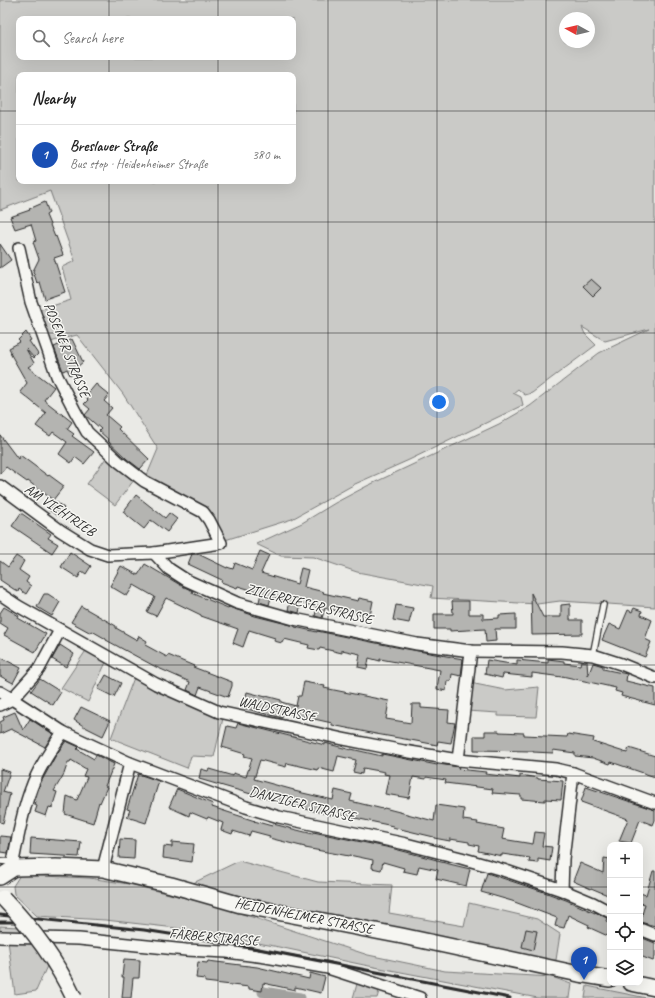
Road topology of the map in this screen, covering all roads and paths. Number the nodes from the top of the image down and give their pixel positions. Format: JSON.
{"nodes":[{"id":1,"x":19,"y":248,"type":"dead end"},
{"id":2,"x":0,"y":486,"type":"edge"},
{"id":3,"x":154,"y":553,"type":"junction"},
{"id":4,"x":0,"y":594,"type":"edge"},
{"id":5,"x":603,"y":605,"type":"dead end"},
{"id":6,"x":60,"y":630,"type":"junction"},
{"id":7,"x":471,"y":651,"type":"junction"},
{"id":8,"x":593,"y":656,"type":"junction"},
{"id":9,"x":655,"y":678,"type":"edge"},
{"id":10,"x":0,"y":692,"type":"edge"},
{"id":11,"x":12,"y":699,"type":"junction"},
{"id":12,"x":0,"y":705,"type":"edge"},
{"id":13,"x":62,"y":732,"type":"junction"},
{"id":14,"x":458,"y":760,"type":"junction"},
{"id":15,"x":130,"y":763,"type":"junction"},
{"id":16,"x":574,"y":773,"type":"junction"},
{"id":17,"x":655,"y":803,"type":"edge"},
{"id":18,"x":0,"y":861,"type":"edge"},
{"id":19,"x":14,"y":865,"type":"junction"},
{"id":20,"x":103,"y":869,"type":"junction"},
{"id":21,"x":0,"y":877,"type":"edge"},
{"id":22,"x":562,"y":890,"type":"junction"},
{"id":23,"x":1,"y":897,"type":"edge"},
{"id":24,"x":607,"y":910,"type":"edge"},
{"id":25,"x":643,"y":930,"type":"edge"},
{"id":26,"x":655,"y":935,"type":"edge"},
{"id":27,"x":0,"y":937,"type":"edge"},
{"id":28,"x":607,"y":979,"type":"edge"},
{"id":29,"x":643,"y":985,"type":"edge"},
{"id":30,"x":653,"y":986,"type":"edge"},
{"id":31,"x":74,"y":998,"type":"edge"},
{"id":32,"x":420,"y":998,"type":"edge"}],
"edges":[{"from":1,"to":3,"type":"street","name":"POSENER STRASSE"},
{"from":2,"to":3,"type":"street","name":"AM VIEHTRIEB"},
{"from":3,"to":7,"type":"street","name":"ZILLERRIESER STRASSE"},
{"from":4,"to":6,"type":"street","name":"WALDSTRASSE"},
{"from":5,"to":8,"type":"lane"},
{"from":6,"to":11,"type":"street"},
{"from":6,"to":14,"type":"street","name":"WALDSTRASSE"},
{"from":7,"to":8,"type":"street","name":"ZILLERRIESER STRASSE"},
{"from":7,"to":14,"type":"street"},
{"from":8,"to":9,"type":"street","name":"ZILLERRIESER STRASSE"},
{"from":10,"to":11,"type":"street","name":"DANZIGER STRASSE"},
{"from":11,"to":12,"type":"street"},
{"from":11,"to":13,"type":"street","name":"DANZIGER STRASSE"},
{"from":13,"to":15,"type":"street","name":"DANZIGER STRASSE"},
{"from":13,"to":19,"type":"street"},
{"from":14,"to":16,"type":"street","name":"WALDSTRASSE"},
{"from":15,"to":20,"type":"street"},
{"from":15,"to":22,"type":"street","name":"DANZIGER STRASSE"},
{"from":16,"to":17,"type":"street","name":"WALDSTRASSE"},
{"from":16,"to":22,"type":"street"},
{"from":18,"to":19,"type":"lane"},
{"from":19,"to":20,"type":"street","name":"HEIDENHEIMER STRASSE"},
{"from":19,"to":21,"type":"street"},
{"from":20,"to":28,"type":"street","name":"HEIDENHEIMER STRASSE"},
{"from":22,"to":24,"type":"street","name":"DANZIGER STRASSE"},
{"from":23,"to":31,"type":"street","bridge":true},
{"from":25,"to":26,"type":"street"},
{"from":27,"to":32,"type":"street","name":"FÄRBERSTRASSE"},
{"from":29,"to":30,"type":"street"}]}
